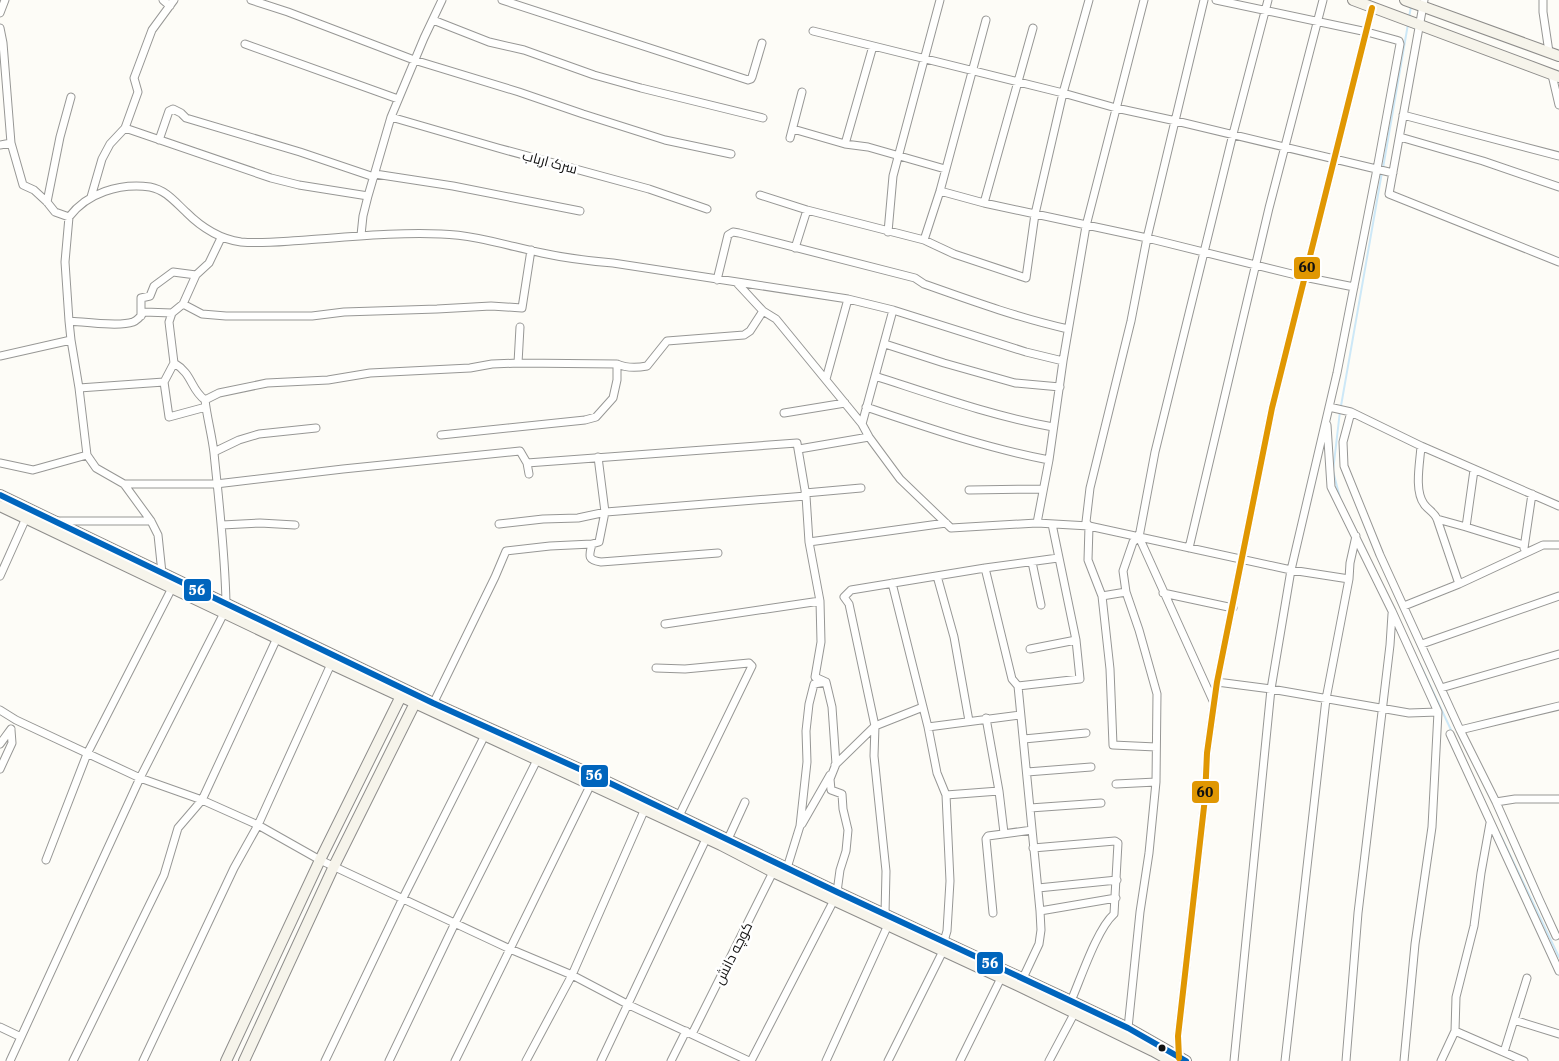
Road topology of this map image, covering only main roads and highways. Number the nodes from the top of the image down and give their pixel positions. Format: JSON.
{"nodes":[{"id":1,"x":1353,"y":0,"type":"edge"},
{"id":2,"x":1401,"y":0,"type":"edge"},
{"id":3,"x":1406,"y":0,"type":"edge"},
{"id":4,"x":1424,"y":3,"type":"edge"},
{"id":5,"x":1439,"y":12,"type":"junction"},
{"id":6,"x":1392,"y":15,"type":"junction"},
{"id":7,"x":1432,"y":30,"type":"junction"},
{"id":8,"x":1554,"y":54,"type":"edge"},
{"id":9,"x":1556,"y":76,"type":"edge"},
{"id":10,"x":0,"y":495,"type":"edge"},
{"id":11,"x":0,"y":506,"type":"edge"},
{"id":12,"x":53,"y":524,"type":"junction"},
{"id":13,"x":225,"y":608,"type":"junction"},
{"id":14,"x":402,"y":693,"type":"junction"},
{"id":15,"x":417,"y":699,"type":"junction"},
{"id":16,"x":432,"y":706,"type":"junction"},
{"id":17,"x":836,"y":896,"type":"junction"},
{"id":18,"x":943,"y":946,"type":"junction"},
{"id":19,"x":1155,"y":1047,"type":"junction"},
{"id":20,"x":1172,"y":1058,"type":"edge"},
{"id":21,"x":226,"y":1061,"type":"edge"},
{"id":22,"x":244,"y":1061,"type":"edge"},
{"id":23,"x":1148,"y":1061,"type":"edge"}],
"edges":[{"from":1,"to":6,"type":"main road"},
{"from":2,"to":6,"type":"main road"},
{"from":3,"to":4,"type":"main road"},
{"from":4,"to":5,"type":"main road"},
{"from":5,"to":7,"type":"main road"},
{"from":5,"to":8,"type":"main road"},
{"from":6,"to":7,"type":"main road"},
{"from":7,"to":9,"type":"main road"},
{"from":10,"to":12,"type":"main road"},
{"from":11,"to":12,"type":"main road"},
{"from":12,"to":13,"type":"main road"},
{"from":12,"to":13,"type":"main road"},
{"from":13,"to":14,"type":"main road"},
{"from":13,"to":14,"type":"main road"},
{"from":14,"to":15,"type":"main road"},
{"from":14,"to":21,"type":"main road"},
{"from":15,"to":16,"type":"main road"},
{"from":15,"to":22,"type":"main road"},
{"from":16,"to":17,"type":"main road"},
{"from":16,"to":17,"type":"main road"},
{"from":17,"to":18,"type":"main road"},
{"from":17,"to":18,"type":"main road"},
{"from":18,"to":19,"type":"main road"},
{"from":18,"to":19,"type":"main road"},
{"from":19,"to":20,"type":"main road"},
{"from":19,"to":23,"type":"main road"}]}
